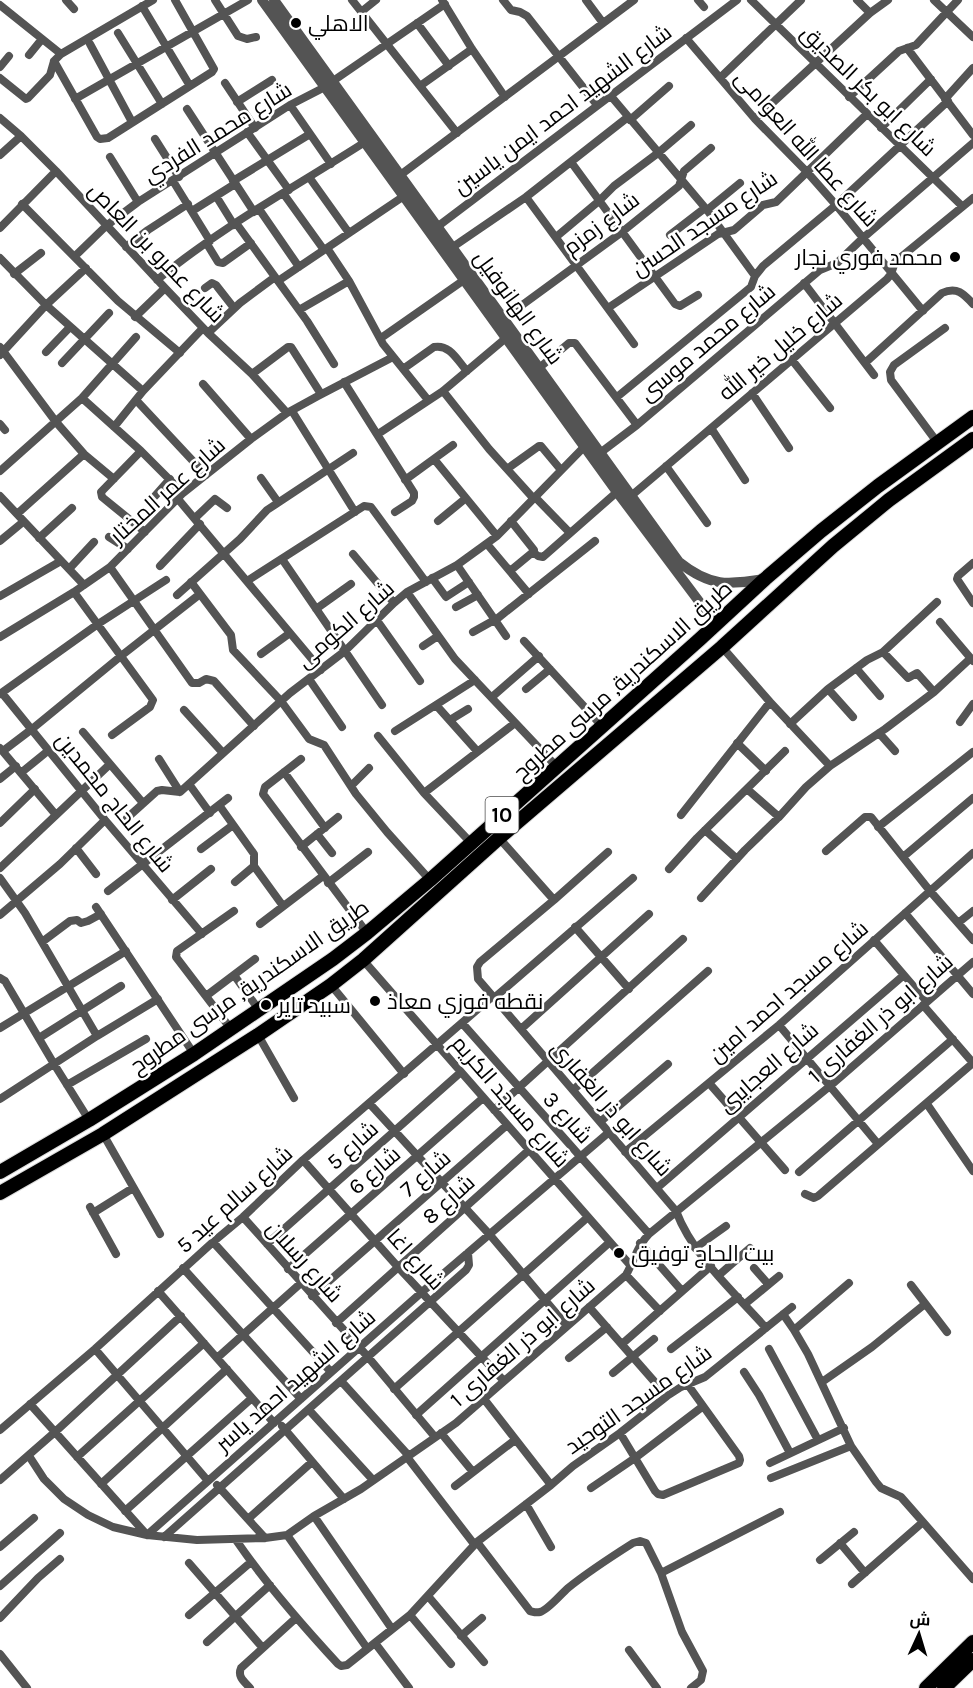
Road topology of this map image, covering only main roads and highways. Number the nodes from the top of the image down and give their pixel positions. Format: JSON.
{"nodes":[{"id":1,"x":971,"y":422,"type":"edge"},
{"id":2,"x":971,"y":446,"type":"edge"},
{"id":3,"x":716,"y":624,"type":"junction"},
{"id":4,"x":726,"y":643,"type":"junction"},
{"id":5,"x":260,"y":1010,"type":"junction"},
{"id":6,"x":272,"y":1026,"type":"junction"},
{"id":7,"x":0,"y":1172,"type":"edge"},
{"id":8,"x":0,"y":1193,"type":"edge"},
{"id":9,"x":973,"y":1642,"type":"edge"},
{"id":10,"x":973,"y":1660,"type":"edge"},
{"id":11,"x":926,"y":1688,"type":"edge"},
{"id":12,"x":944,"y":1688,"type":"edge"}],
"edges":[{"from":1,"to":3,"type":"main road","name":"طريق الاسكندرية, مرسى مطروح","number":"10"},
{"from":2,"to":4,"type":"main road","name":"طريق الاسكندرية, مرسى مطروح","number":"10"},
{"from":3,"to":4,"type":"main road"},
{"from":3,"to":5,"type":"main road","name":"طريق الاسكندرية, مرسى مطروح","number":"10"},
{"from":4,"to":6,"type":"main road","name":"طريق الاسكندرية, مرسى مطروح","number":"10"},
{"from":5,"to":6,"type":"main road"},
{"from":5,"to":7,"type":"main road","name":"طريق الاسكندرية, مرسى مطروح","number":"10"},
{"from":6,"to":8,"type":"main road","name":"طريق الاسكندرية, مرسى مطروح","number":"10"},
{"from":9,"to":11,"type":"main road"},
{"from":10,"to":12,"type":"main road"}]}
